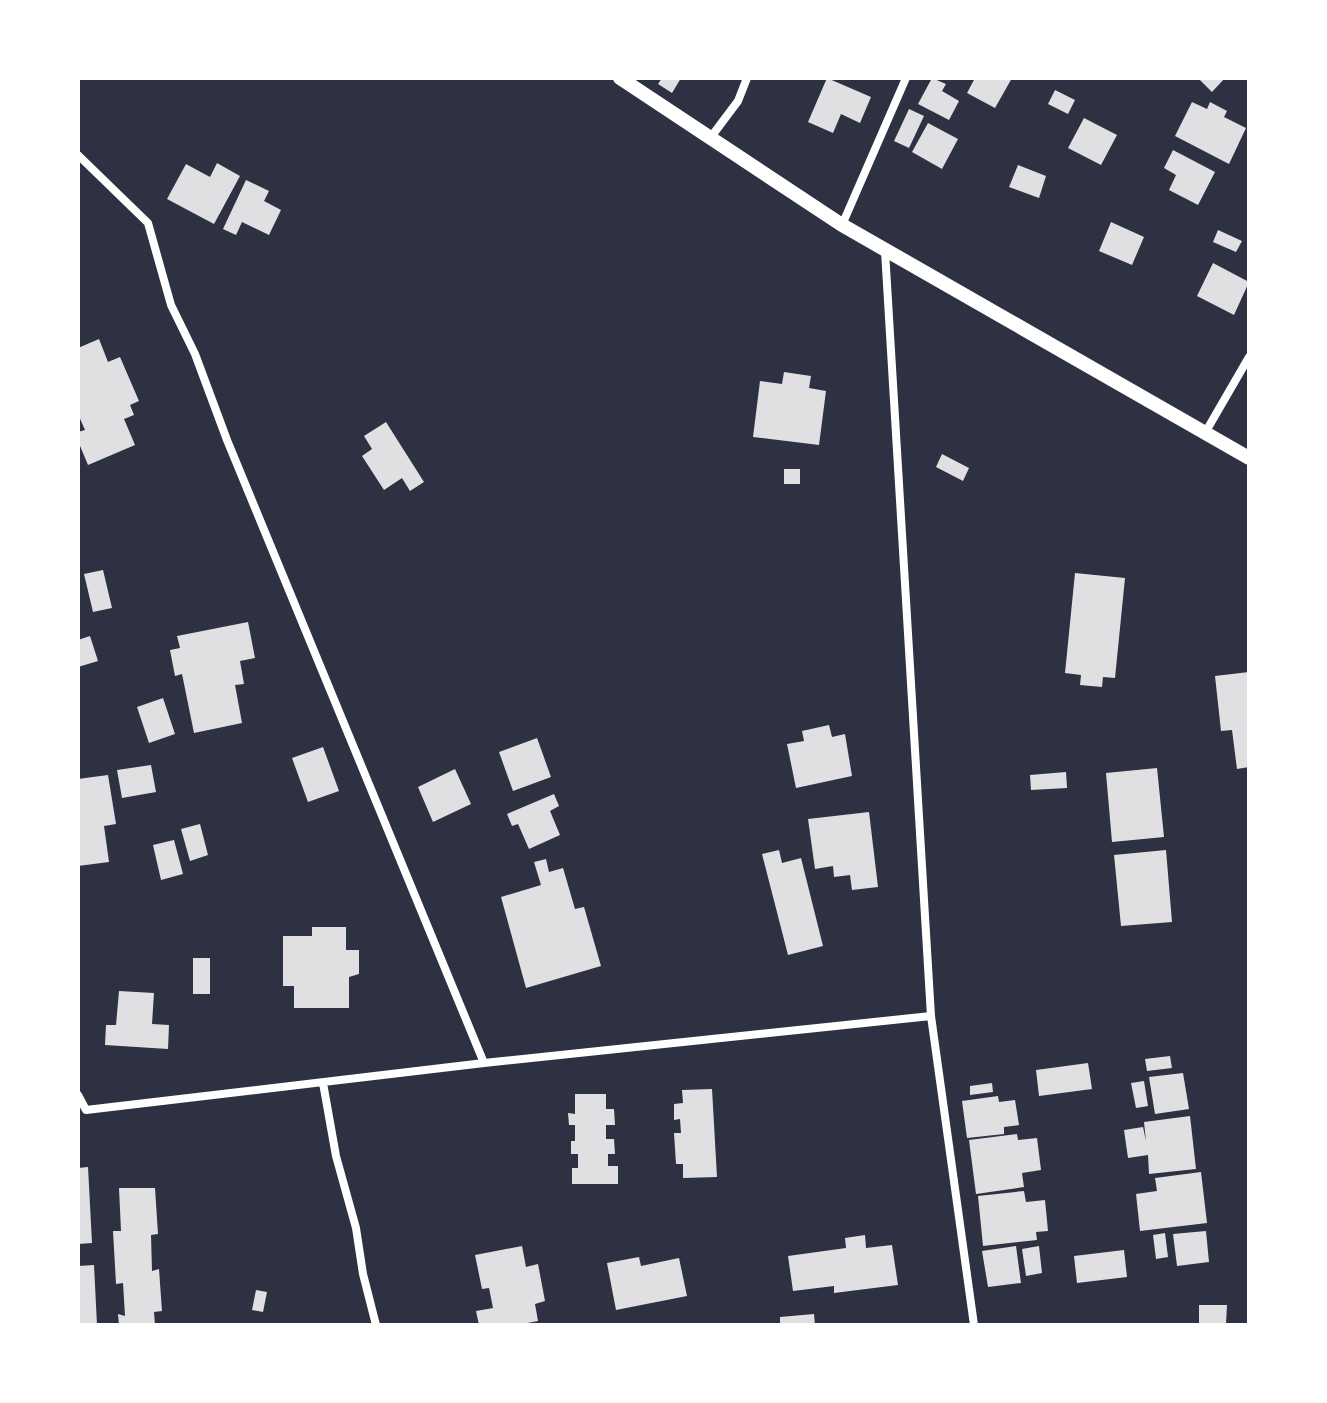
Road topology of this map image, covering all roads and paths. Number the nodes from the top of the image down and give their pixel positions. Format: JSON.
{"nodes":[{"id":1,"x":620,"y":78,"type":"edge"},
{"id":2,"x":747,"y":78,"type":"edge"},
{"id":3,"x":906,"y":78,"type":"edge"},
{"id":4,"x":711,"y":137,"type":"junction"},
{"id":5,"x":78,"y":155,"type":"edge"},
{"id":6,"x":842,"y":225,"type":"junction"},
{"id":7,"x":885,"y":251,"type":"junction"},
{"id":8,"x":1249,"y":357,"type":"edge"},
{"id":9,"x":1205,"y":433,"type":"junction"},
{"id":10,"x":1249,"y":458,"type":"edge"},
{"id":11,"x":931,"y":1016,"type":"junction"},
{"id":12,"x":484,"y":1063,"type":"junction"},
{"id":13,"x":323,"y":1083,"type":"junction"},
{"id":14,"x":78,"y":1095,"type":"edge"},
{"id":15,"x":82,"y":1111,"type":"edge"},
{"id":16,"x":376,"y":1325,"type":"edge"},
{"id":17,"x":974,"y":1325,"type":"edge"}],
"edges":[{"from":1,"to":4,"type":"street"},
{"from":2,"to":4,"type":"street"},
{"from":3,"to":6,"type":"street"},
{"from":4,"to":6,"type":"street"},
{"from":5,"to":12,"type":"street"},
{"from":6,"to":7,"type":"street"},
{"from":7,"to":9,"type":"street"},
{"from":7,"to":11,"type":"street"},
{"from":8,"to":9,"type":"street"},
{"from":9,"to":10,"type":"street"},
{"from":11,"to":12,"type":"street"},
{"from":11,"to":17,"type":"street"},
{"from":12,"to":13,"type":"street"},
{"from":13,"to":15,"type":"street"},
{"from":13,"to":16,"type":"street"},
{"from":14,"to":15,"type":"street"}]}
